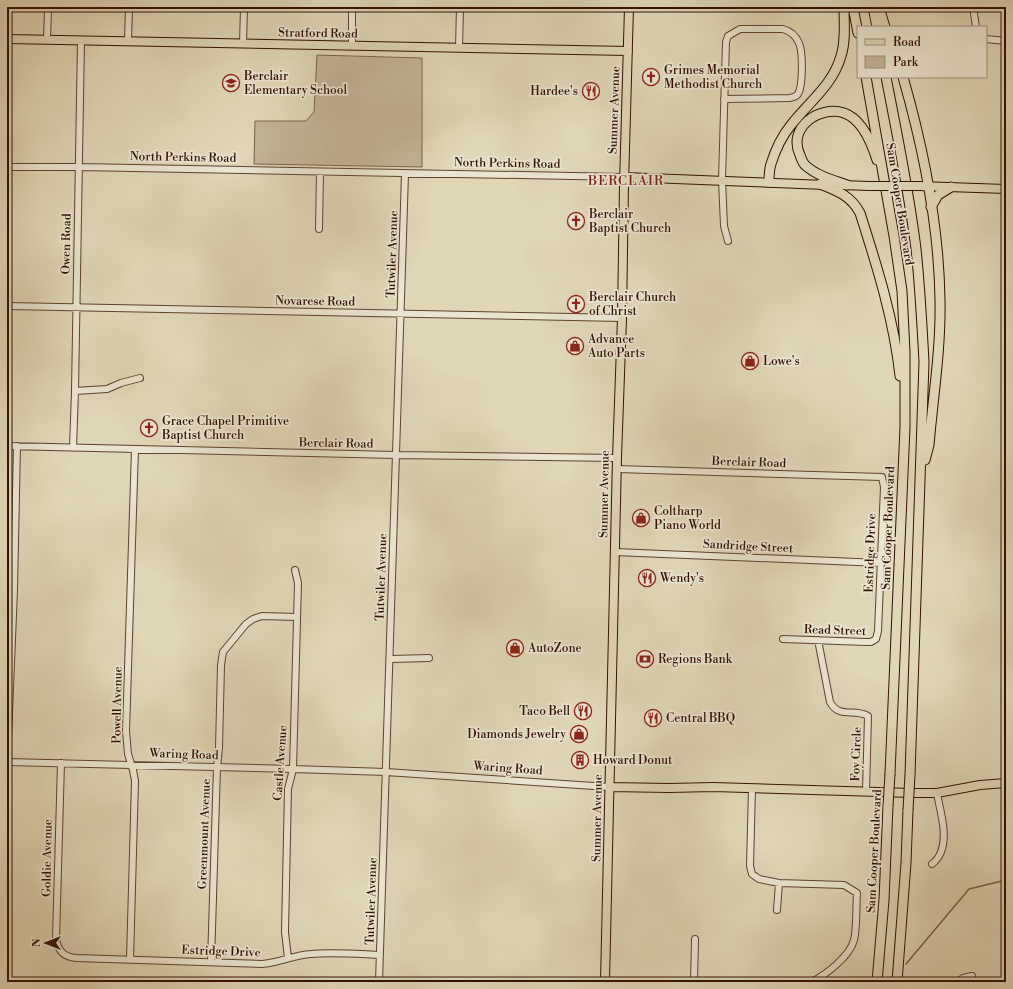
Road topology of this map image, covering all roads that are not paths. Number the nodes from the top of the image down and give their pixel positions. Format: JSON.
{"nodes":[{"id":1,"x":48,"y":7,"type":"edge"},
{"id":2,"x":129,"y":7,"type":"edge"},
{"id":3,"x":244,"y":7,"type":"edge"},
{"id":4,"x":352,"y":7,"type":"edge"},
{"id":5,"x":460,"y":7,"type":"edge"},
{"id":6,"x":629,"y":7,"type":"edge"},
{"id":7,"x":844,"y":7,"type":"edge"},
{"id":8,"x":853,"y":7,"type":"edge"},
{"id":9,"x":873,"y":7,"type":"edge"},
{"id":10,"x":879,"y":7,"type":"edge"},
{"id":11,"x":973,"y":7,"type":"edge"},
{"id":12,"x":877,"y":26,"type":"edge"},
{"id":13,"x":885,"y":26,"type":"edge"},
{"id":14,"x":976,"y":26,"type":"edge"},
{"id":15,"x":857,"y":28,"type":"edge"},
{"id":16,"x":7,"y":39,"type":"edge"},
{"id":17,"x":987,"y":39,"type":"edge"},
{"id":18,"x":48,"y":40,"type":"junction"},
{"id":19,"x":82,"y":41,"type":"junction"},
{"id":20,"x":128,"y":41,"type":"junction"},
{"id":21,"x":1006,"y":41,"type":"edge"},
{"id":22,"x":243,"y":44,"type":"junction"},
{"id":23,"x":352,"y":46,"type":"junction"},
{"id":24,"x":460,"y":48,"type":"junction"},
{"id":25,"x":628,"y":51,"type":"junction"},
{"id":26,"x":866,"y":78,"type":"edge"},
{"id":27,"x":886,"y":78,"type":"edge"},
{"id":28,"x":903,"y":78,"type":"edge"},
{"id":29,"x":724,"y":98,"type":"junction"},
{"id":30,"x":7,"y":167,"type":"edge"},
{"id":31,"x":79,"y":167,"type":"junction"},
{"id":32,"x":320,"y":172,"type":"junction"},
{"id":33,"x":405,"y":174,"type":"junction"},
{"id":34,"x":624,"y":177,"type":"junction"},
{"id":35,"x":722,"y":180,"type":"junction"},
{"id":36,"x":769,"y":182,"type":"junction"},
{"id":37,"x":820,"y":184,"type":"junction"},
{"id":38,"x":847,"y":185,"type":"junction"},
{"id":39,"x":927,"y":186,"type":"junction"},
{"id":40,"x":951,"y":187,"type":"junction"},
{"id":41,"x":1006,"y":189,"type":"edge"},
{"id":42,"x":887,"y":194,"type":"junction"},
{"id":43,"x":931,"y":207,"type":"junction"},
{"id":44,"x":318,"y":230,"type":"dead end"},
{"id":45,"x":728,"y":241,"type":"dead end"},
{"id":46,"x":7,"y":306,"type":"edge"},
{"id":47,"x":76,"y":307,"type":"junction"},
{"id":48,"x":401,"y":314,"type":"junction"},
{"id":49,"x":622,"y":318,"type":"junction"},
{"id":50,"x":140,"y":378,"type":"dead end"},
{"id":51,"x":75,"y":391,"type":"junction"},
{"id":52,"x":905,"y":419,"type":"junction"},
{"id":53,"x":7,"y":446,"type":"edge"},
{"id":54,"x":17,"y":446,"type":"junction"},
{"id":55,"x":73,"y":448,"type":"junction"},
{"id":56,"x":134,"y":450,"type":"junction"},
{"id":57,"x":396,"y":455,"type":"junction"},
{"id":58,"x":617,"y":458,"type":"junction"},
{"id":59,"x":617,"y":469,"type":"junction"},
{"id":60,"x":921,"y":475,"type":"junction"},
{"id":61,"x":882,"y":477,"type":"joint"},
{"id":62,"x":615,"y":552,"type":"junction"},
{"id":63,"x":880,"y":563,"type":"junction"},
{"id":64,"x":295,"y":570,"type":"dead end"},
{"id":65,"x":297,"y":617,"type":"junction"},
{"id":66,"x":878,"y":631,"type":"joint"},
{"id":67,"x":783,"y":639,"type":"dead end"},
{"id":68,"x":818,"y":640,"type":"junction"},
{"id":69,"x":429,"y":658,"type":"dead end"},
{"id":70,"x":390,"y":659,"type":"junction"},
{"id":71,"x":7,"y":762,"type":"edge"},
{"id":72,"x":61,"y":763,"type":"junction"},
{"id":73,"x":132,"y":764,"type":"junction"},
{"id":74,"x":217,"y":767,"type":"junction"},
{"id":75,"x":293,"y":769,"type":"junction"},
{"id":76,"x":386,"y":772,"type":"junction"},
{"id":77,"x":1006,"y":783,"type":"edge"},
{"id":78,"x":609,"y":787,"type":"junction"},
{"id":79,"x":752,"y":788,"type":"junction"},
{"id":80,"x":866,"y":792,"type":"junction"},
{"id":81,"x":937,"y":793,"type":"junction"},
{"id":82,"x":932,"y":864,"type":"dead end"},
{"id":83,"x":778,"y":883,"type":"junction"},
{"id":84,"x":777,"y":910,"type":"dead end"},
{"id":85,"x":695,"y":939,"type":"dead end"},
{"id":86,"x":62,"y":952,"type":"joint"},
{"id":87,"x":380,"y":955,"type":"junction"},
{"id":88,"x":288,"y":958,"type":"junction"},
{"id":89,"x":130,"y":960,"type":"junction"},
{"id":90,"x":211,"y":962,"type":"junction"},
{"id":91,"x":972,"y":976,"type":"dead end"},
{"id":92,"x":605,"y":981,"type":"edge"},
{"id":93,"x":379,"y":982,"type":"edge"},
{"id":94,"x":694,"y":982,"type":"edge"},
{"id":95,"x":704,"y":982,"type":"edge"},
{"id":96,"x":812,"y":982,"type":"edge"},
{"id":97,"x":877,"y":982,"type":"edge"},
{"id":98,"x":897,"y":982,"type":"edge"},
{"id":99,"x":957,"y":982,"type":"edge"}],
"edges":[{"from":1,"to":18,"type":"street"},
{"from":2,"to":20,"type":"street"},
{"from":3,"to":22,"type":"street"},
{"from":4,"to":23,"type":"street"},
{"from":5,"to":24,"type":"street"},
{"from":6,"to":25,"type":"main road","name":"Summer Avenue"},
{"from":7,"to":36,"type":"highway"},
{"from":8,"to":15,"type":"highway"},
{"from":9,"to":12,"type":"highway"},
{"from":10,"to":13,"type":"highway"},
{"from":11,"to":14,"type":"street"},
{"from":16,"to":18,"type":"main road","name":"Stratford Road"},
{"from":17,"to":21,"type":"street"},
{"from":18,"to":19,"type":"main road","name":"Stratford Road"},
{"from":19,"to":20,"type":"main road","name":"Stratford Road"},
{"from":19,"to":31,"type":"street","name":"Owen Road"},
{"from":20,"to":22,"type":"main road","name":"Stratford Road"},
{"from":22,"to":23,"type":"main road","name":"Stratford Road"},
{"from":23,"to":24,"type":"main road","name":"Stratford Road"},
{"from":24,"to":25,"type":"main road","name":"Stratford Road"},
{"from":25,"to":34,"type":"main road","name":"Summer Avenue"},
{"from":26,"to":42,"type":"highway","name":"Sam Cooper Boulevard"},
{"from":27,"to":60,"type":"highway","name":"Sam Cooper Boulevard"},
{"from":28,"to":39,"type":"highway"},
{"from":29,"to":29,"type":"street"},
{"from":29,"to":35,"type":"street"},
{"from":30,"to":31,"type":"street","name":"North Perkins Road"},
{"from":31,"to":32,"type":"street","name":"North Perkins Road"},
{"from":31,"to":47,"type":"street","name":"Owen Road"},
{"from":32,"to":33,"type":"street","name":"North Perkins Road"},
{"from":32,"to":44,"type":"street"},
{"from":33,"to":34,"type":"street","name":"North Perkins Road"},
{"from":33,"to":48,"type":"street","name":"Tutwiler Avenue"},
{"from":34,"to":35,"type":"main road","name":"North Perkins Road"},
{"from":34,"to":49,"type":"main road","name":"Summer Avenue"},
{"from":35,"to":36,"type":"main road","name":"North Perkins Road"},
{"from":35,"to":45,"type":"street"},
{"from":36,"to":37,"type":"main road","name":"North Perkins Road"},
{"from":37,"to":38,"type":"main road","name":"North Perkins Road"},
{"from":37,"to":52,"type":"highway"},
{"from":38,"to":39,"type":"main road","name":"North Perkins Road","bridge":true},
{"from":38,"to":42,"type":"highway"},
{"from":39,"to":40,"type":"main road","name":"North Perkins Road"},
{"from":39,"to":43,"type":"highway"},
{"from":40,"to":41,"type":"main road","name":"North Perkins Road"},
{"from":40,"to":43,"type":"highway"},
{"from":42,"to":52,"type":"highway","name":"Sam Cooper Boulevard"},
{"from":43,"to":60,"type":"highway"},
{"from":46,"to":47,"type":"street","name":"Novarese Road"},
{"from":47,"to":48,"type":"street","name":"Novarese Road"},
{"from":47,"to":51,"type":"street","name":"Owen Road"},
{"from":48,"to":49,"type":"street","name":"Novarese Road"},
{"from":48,"to":57,"type":"street","name":"Tutwiler Avenue"},
{"from":49,"to":58,"type":"main road","name":"Summer Avenue"},
{"from":50,"to":51,"type":"street"},
{"from":51,"to":55,"type":"street","name":"Owen Road"},
{"from":52,"to":97,"type":"highway","name":"Sam Cooper Boulevard","bridge":true},
{"from":53,"to":54,"type":"street","name":"Berclair Road"},
{"from":54,"to":55,"type":"street","name":"Berclair Road"},
{"from":54,"to":71,"type":"street"},
{"from":55,"to":56,"type":"street","name":"Berclair Road"},
{"from":56,"to":57,"type":"street","name":"Berclair Road"},
{"from":56,"to":73,"type":"street","name":"Powell Avenue"},
{"from":57,"to":58,"type":"street","name":"Berclair Road"},
{"from":57,"to":70,"type":"street","name":"Tutwiler Avenue"},
{"from":58,"to":59,"type":"main road","name":"Summer Avenue"},
{"from":59,"to":61,"type":"street","name":"Berclair Road"},
{"from":59,"to":62,"type":"main road","name":"Summer Avenue"},
{"from":60,"to":98,"type":"highway","name":"Sam Cooper Boulevard","bridge":true},
{"from":61,"to":63,"type":"street","name":"Estridge Drive"},
{"from":62,"to":63,"type":"street","name":"Sandridge Street"},
{"from":62,"to":78,"type":"main road","name":"Summer Avenue"},
{"from":63,"to":66,"type":"street","name":"Estridge Drive"},
{"from":64,"to":65,"type":"street","name":"Castle Avenue"},
{"from":65,"to":74,"type":"street","name":"Greenmount Avenue"},
{"from":65,"to":75,"type":"street","name":"Castle Avenue"},
{"from":66,"to":68,"type":"street","name":"Read Street"},
{"from":67,"to":68,"type":"street","name":"Read Street"},
{"from":68,"to":80,"type":"street","name":"Foy Circle"},
{"from":69,"to":70,"type":"street"},
{"from":70,"to":76,"type":"street","name":"Tutwiler Avenue"},
{"from":71,"to":72,"type":"street","name":"Waring Road"},
{"from":72,"to":73,"type":"street","name":"Waring Road"},
{"from":72,"to":86,"type":"street","name":"Goldie Avenue"},
{"from":73,"to":74,"type":"street","name":"Waring Road"},
{"from":73,"to":89,"type":"street","name":"Powell Avenue"},
{"from":74,"to":75,"type":"street","name":"Waring Road"},
{"from":74,"to":90,"type":"street","name":"Greenmount Avenue"},
{"from":75,"to":76,"type":"street","name":"Waring Road"},
{"from":75,"to":88,"type":"street","name":"Castle Avenue"},
{"from":76,"to":78,"type":"street","name":"Waring Road"},
{"from":76,"to":87,"type":"street","name":"Tutwiler Avenue"},
{"from":77,"to":81,"type":"main road","name":"Waring Road"},
{"from":78,"to":79,"type":"main road","name":"Waring Road"},
{"from":78,"to":92,"type":"main road","name":"Summer Avenue"},
{"from":79,"to":80,"type":"main road","name":"Waring Road"},
{"from":79,"to":83,"type":"street"},
{"from":80,"to":81,"type":"main road","name":"Waring Road"},
{"from":81,"to":82,"type":"street"},
{"from":83,"to":84,"type":"street"},
{"from":83,"to":96,"type":"street"},
{"from":85,"to":94,"type":"street"},
{"from":86,"to":89,"type":"street","name":"Estridge Drive"},
{"from":87,"to":88,"type":"street","name":"Estridge Drive"},
{"from":87,"to":93,"type":"street","name":"Tutwiler Avenue"},
{"from":88,"to":90,"type":"street","name":"Estridge Drive"},
{"from":89,"to":90,"type":"street","name":"Estridge Drive"},
{"from":91,"to":99,"type":"street"},
{"from":92,"to":94,"type":"street"},
{"from":94,"to":95,"type":"street"}]}
